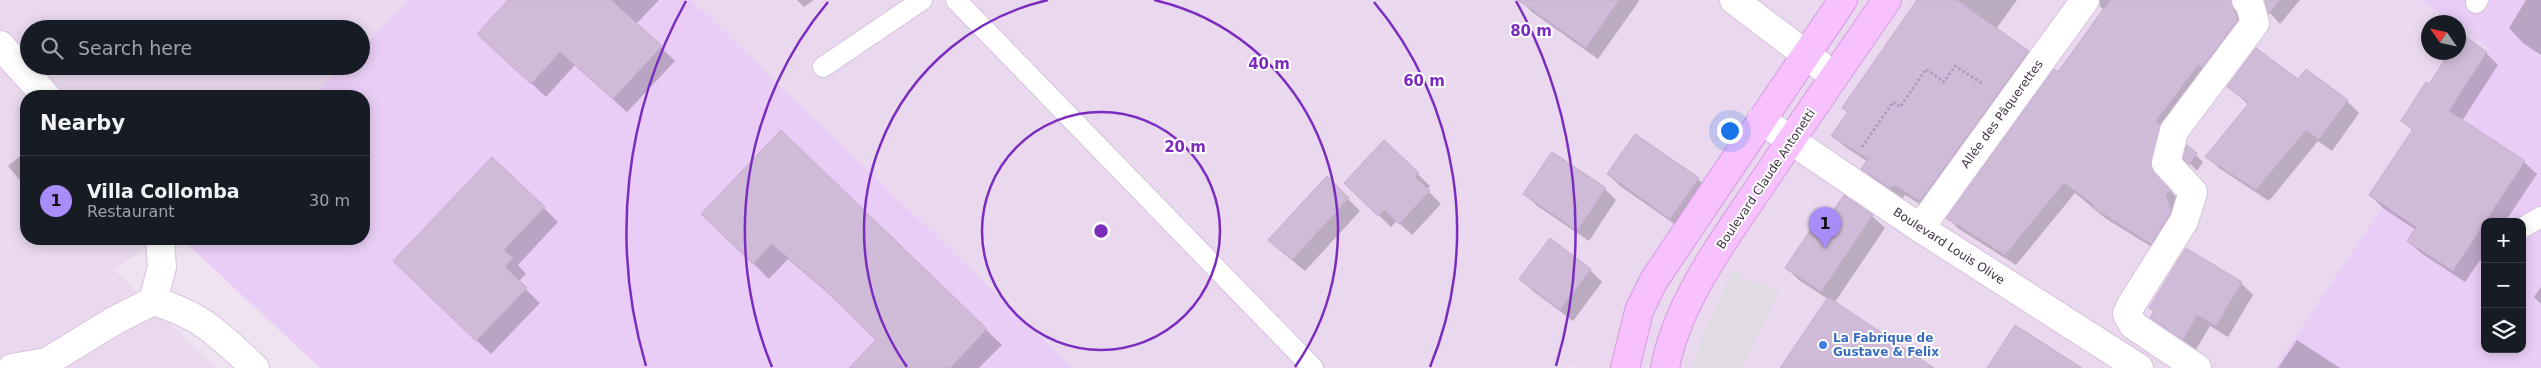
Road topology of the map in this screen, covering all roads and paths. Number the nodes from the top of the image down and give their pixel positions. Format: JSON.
{"nodes":[{"id":1,"x":922,"y":0,"type":"edge"},
{"id":2,"x":956,"y":0,"type":"edge"},
{"id":3,"x":1734,"y":0,"type":"edge"},
{"id":4,"x":1843,"y":0,"type":"edge"},
{"id":5,"x":1887,"y":0,"type":"edge"},
{"id":6,"x":2085,"y":0,"type":"edge"},
{"id":7,"x":2246,"y":0,"type":"edge"},
{"id":8,"x":0,"y":45,"type":"edge"},
{"id":9,"x":1806,"y":54,"type":"junction"},
{"id":10,"x":823,"y":66,"type":"dead end"},
{"id":11,"x":20,"y":67,"type":"edge"},
{"id":12,"x":27,"y":75,"type":"edge"},
{"id":13,"x":1834,"y":76,"type":"junction"},
{"id":14,"x":41,"y":90,"type":"edge"},
{"id":15,"x":2010,"y":103,"type":"junction"},
{"id":16,"x":1761,"y":120,"type":"junction"},
{"id":17,"x":1792,"y":140,"type":"junction"},
{"id":18,"x":1842,"y":175,"type":"junction"},
{"id":19,"x":2541,"y":217,"type":"edge"},
{"id":20,"x":2526,"y":226,"type":"edge"},
{"id":21,"x":1920,"y":228,"type":"junction"},
{"id":22,"x":160,"y":245,"type":"edge"},
{"id":23,"x":153,"y":301,"type":"junction"},
{"id":24,"x":0,"y":365,"type":"edge"},
{"id":25,"x":12,"y":368,"type":"edge"},
{"id":26,"x":254,"y":368,"type":"edge"},
{"id":27,"x":1313,"y":368,"type":"edge"},
{"id":28,"x":1625,"y":368,"type":"edge"},
{"id":29,"x":1665,"y":368,"type":"edge"},
{"id":30,"x":2139,"y":368,"type":"edge"},
{"id":31,"x":2197,"y":368,"type":"edge"}],
"edges":[{"from":1,"to":10,"type":"lane"},
{"from":2,"to":27,"type":"lane"},
{"from":3,"to":9,"type":"street"},
{"from":4,"to":9,"type":"main road"},
{"from":5,"to":13,"type":"main road","name":"Boulevard Claude Antonetti"},
{"from":6,"to":15,"type":"street","name":"Allée des Pâquerettes"},
{"from":7,"to":31,"type":"street"},
{"from":8,"to":11,"type":"street"},
{"from":9,"to":13,"type":"street"},
{"from":9,"to":16,"type":"main road"},
{"from":12,"to":14,"type":"street"},
{"from":13,"to":17,"type":"main road","name":"Boulevard Claude Antonetti"},
{"from":15,"to":18,"type":"path"},
{"from":15,"to":21,"type":"street","name":"Allée des Pâquerettes"},
{"from":16,"to":17,"type":"street","name":"Boulevard Louis Olive"},
{"from":16,"to":28,"type":"main road"},
{"from":17,"to":18,"type":"street","name":"Boulevard Louis Olive"},
{"from":17,"to":29,"type":"main road","name":"Boulevard Claude Antonetti"},
{"from":18,"to":21,"type":"street","name":"Boulevard Louis Olive"},
{"from":19,"to":20,"type":"lane"},
{"from":21,"to":30,"type":"street","name":"Boulevard Louis Olive"},
{"from":22,"to":23,"type":"street"},
{"from":23,"to":25,"type":"street"},
{"from":23,"to":26,"type":"street"},
{"from":24,"to":25,"type":"street"}]}
